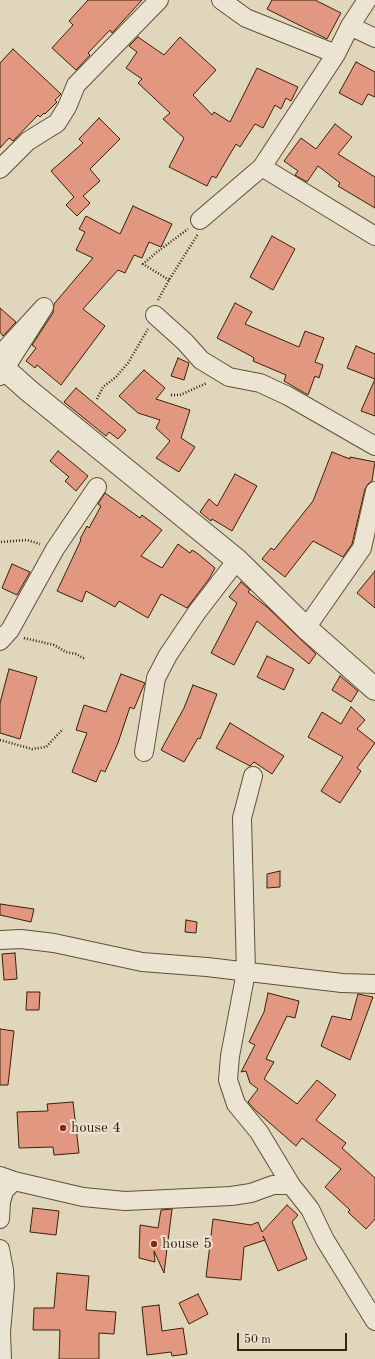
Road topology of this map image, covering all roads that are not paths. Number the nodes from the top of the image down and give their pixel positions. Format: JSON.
{"nodes":[{"id":1,"x":159,"y":0,"type":"edge"},
{"id":2,"x":221,"y":0,"type":"edge"},
{"id":3,"x":368,"y":0,"type":"edge"},
{"id":4,"x":356,"y":14,"type":"edge"},
{"id":5,"x":375,"y":38,"type":"edge"},
{"id":6,"x":336,"y":54,"type":"junction"},
{"id":7,"x":262,"y":167,"type":"junction"},
{"id":8,"x":0,"y":170,"type":"edge"},
{"id":9,"x":200,"y":220,"type":"road end"},
{"id":10,"x":375,"y":236,"type":"edge"},
{"id":11,"x":155,"y":315,"type":"dead end"},
{"id":12,"x":0,"y":355,"type":"edge"},
{"id":13,"x":0,"y":365,"type":"edge"},
{"id":14,"x":0,"y":376,"type":"edge"},
{"id":15,"x":375,"y":446,"type":"edge"},
{"id":16,"x":97,"y":487,"type":"dead end"},
{"id":17,"x":375,"y":491,"type":"edge"},
{"id":18,"x":237,"y":560,"type":"junction"},
{"id":19,"x":306,"y":628,"type":"junction"},
{"id":20,"x":5,"y":636,"type":"edge"},
{"id":21,"x":375,"y":689,"type":"edge"},
{"id":22,"x":144,"y":752,"type":"dead end"},
{"id":23,"x":253,"y":776,"type":"dead end"},
{"id":24,"x":0,"y":940,"type":"edge"},
{"id":25,"x":246,"y":972,"type":"junction"},
{"id":26,"x":375,"y":984,"type":"edge"},
{"id":27,"x":7,"y":1178,"type":"edge"},
{"id":28,"x":291,"y":1185,"type":"junction"},
{"id":29,"x":0,"y":1219,"type":"edge"},
{"id":30,"x":0,"y":1249,"type":"edge"},
{"id":31,"x":375,"y":1321,"type":"edge"},
{"id":32,"x":1,"y":1353,"type":"edge"}],
"edges":[{"from":1,"to":8,"type":"street"},
{"from":2,"to":6,"type":"street"},
{"from":3,"to":4,"type":"street"},
{"from":4,"to":5,"type":"street"},
{"from":4,"to":6,"type":"street"},
{"from":6,"to":7,"type":"street"},
{"from":7,"to":9,"type":"street"},
{"from":7,"to":10,"type":"street"},
{"from":11,"to":15,"type":"street"},
{"from":12,"to":14,"type":"street"},
{"from":13,"to":18,"type":"street"},
{"from":16,"to":20,"type":"street"},
{"from":17,"to":19,"type":"street"},
{"from":18,"to":19,"type":"street"},
{"from":18,"to":22,"type":"street"},
{"from":19,"to":21,"type":"street"},
{"from":23,"to":25,"type":"street"},
{"from":24,"to":25,"type":"street"},
{"from":25,"to":26,"type":"street"},
{"from":25,"to":28,"type":"street"},
{"from":27,"to":28,"type":"street"},
{"from":27,"to":29,"type":"street"},
{"from":28,"to":31,"type":"street"},
{"from":30,"to":32,"type":"street"}]}
